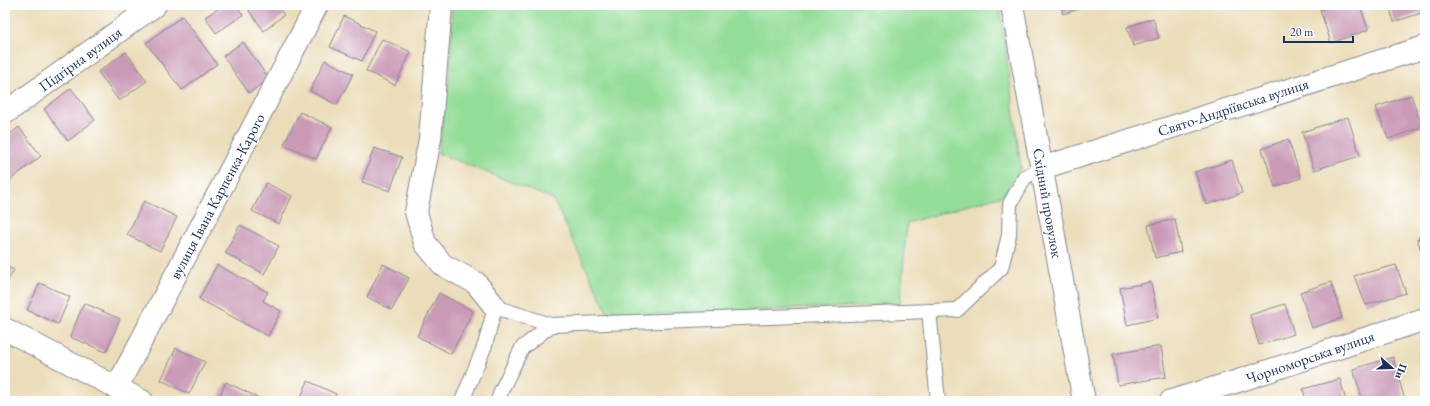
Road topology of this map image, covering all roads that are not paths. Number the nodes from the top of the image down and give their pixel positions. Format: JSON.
{"nodes":[{"id":1,"x":155,"y":5,"type":"edge"},
{"id":2,"x":317,"y":5,"type":"edge"},
{"id":3,"x":441,"y":5,"type":"edge"},
{"id":4,"x":1012,"y":5,"type":"edge"},
{"id":5,"x":1425,"y":47,"type":"edge"},
{"id":6,"x":5,"y":113,"type":"edge"},
{"id":7,"x":1042,"y":168,"type":"junction"},
{"id":8,"x":495,"y":307,"type":"junction"},
{"id":9,"x":929,"y":311,"type":"junction"},
{"id":10,"x":1425,"y":319,"type":"edge"},
{"id":11,"x":551,"y":325,"type":"junction"},
{"id":12,"x":5,"y":329,"type":"edge"},
{"id":13,"x":117,"y":387,"type":"junction"},
{"id":14,"x":142,"y":401,"type":"edge"},
{"id":15,"x":462,"y":401,"type":"edge"},
{"id":16,"x":498,"y":401,"type":"edge"},
{"id":17,"x":938,"y":401,"type":"edge"},
{"id":18,"x":1084,"y":401,"type":"edge"},
{"id":19,"x":1172,"y":401,"type":"edge"}],
"edges":[{"from":1,"to":6,"type":"street","name":"Підгірна вулиця"},
{"from":2,"to":13,"type":"street","name":"вулиця Івана Карпенка-Карого"},
{"from":3,"to":8,"type":"street"},
{"from":4,"to":7,"type":"street","name":"Східний провулок"},
{"from":5,"to":7,"type":"street","name":"Свято-Андріївська вулиця"},
{"from":7,"to":9,"type":"lane"},
{"from":7,"to":18,"type":"street","name":"Східний провулок"},
{"from":8,"to":11,"type":"lane"},
{"from":8,"to":15,"type":"lane"},
{"from":9,"to":11,"type":"lane"},
{"from":9,"to":17,"type":"lane"},
{"from":10,"to":19,"type":"street","name":"Чорноморська вулиця"},
{"from":11,"to":16,"type":"lane"},
{"from":12,"to":13,"type":"street"},
{"from":13,"to":14,"type":"street"}]}
